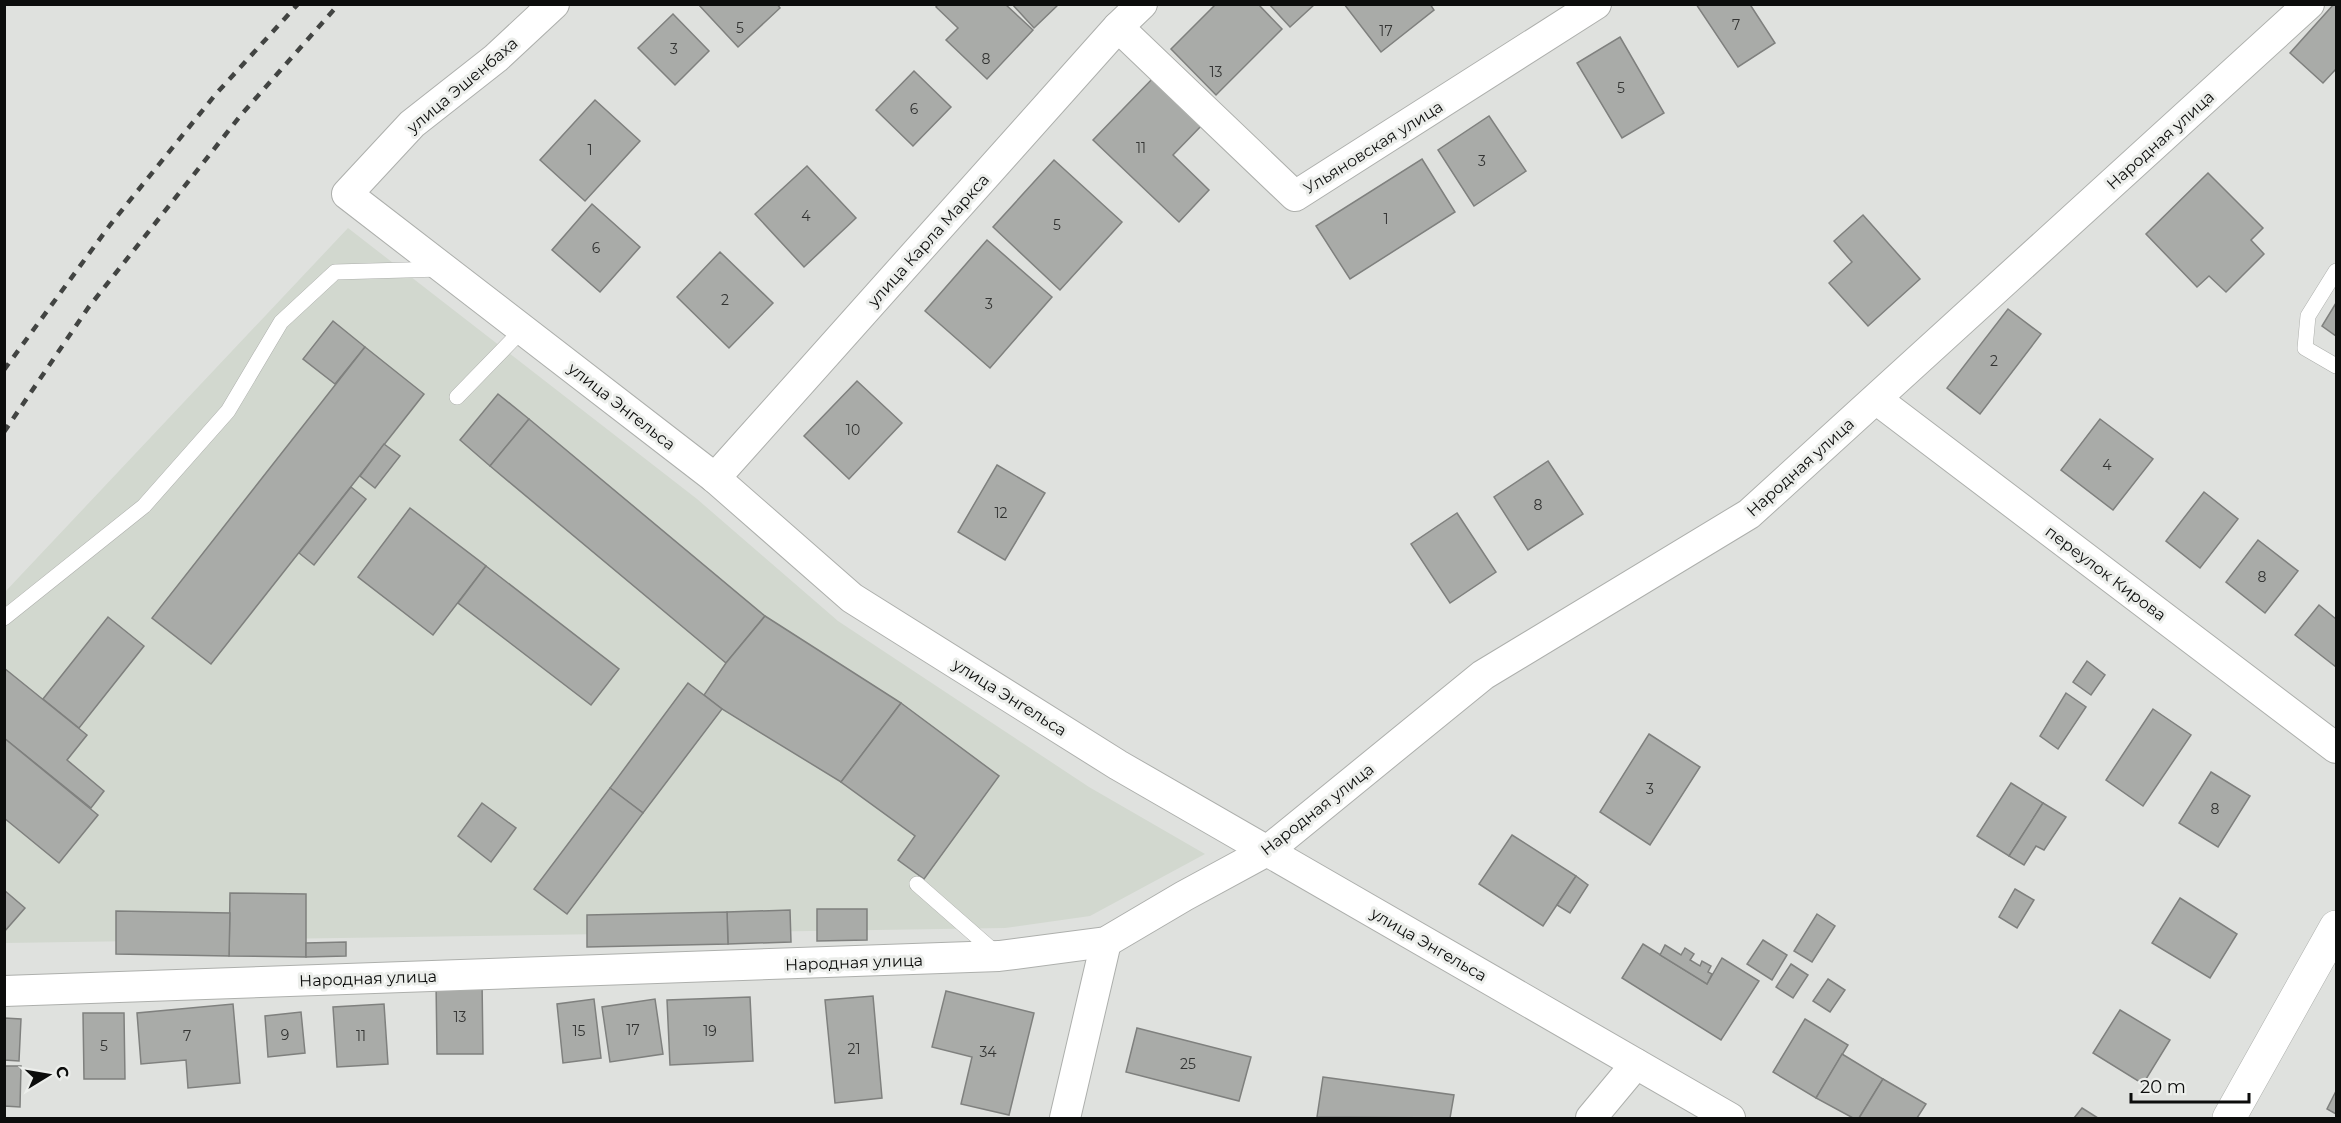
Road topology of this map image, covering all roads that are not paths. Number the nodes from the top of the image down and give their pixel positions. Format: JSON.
{"nodes":[{"id":1,"x":554,"y":4,"type":"edge"},
{"id":2,"x":1142,"y":4,"type":"edge"},
{"id":3,"x":1596,"y":4,"type":"edge"},
{"id":4,"x":2309,"y":4,"type":"edge"},
{"id":5,"x":1118,"y":27,"type":"junction"},
{"id":6,"x":347,"y":194,"type":"joint"},
{"id":7,"x":444,"y":269,"type":"junction"},
{"id":8,"x":2337,"y":271,"type":"edge"},
{"id":9,"x":523,"y":329,"type":"junction"},
{"id":10,"x":2337,"y":366,"type":"edge"},
{"id":11,"x":457,"y":398,"type":"dead end"},
{"id":12,"x":1876,"y":399,"type":"junction"},
{"id":13,"x":715,"y":478,"type":"junction"},
{"id":14,"x":4,"y":618,"type":"edge"},
{"id":15,"x":2337,"y":748,"type":"edge"},
{"id":16,"x":1267,"y":851,"type":"junction"},
{"id":17,"x":916,"y":884,"type":"dead end"},
{"id":18,"x":2337,"y":927,"type":"edge"},
{"id":19,"x":1106,"y":942,"type":"junction"},
{"id":20,"x":999,"y":956,"type":"junction"},
{"id":21,"x":4,"y":991,"type":"edge"},
{"id":22,"x":1636,"y":1064,"type":"junction"},
{"id":23,"x":1065,"y":1119,"type":"edge"},
{"id":24,"x":1591,"y":1119,"type":"edge"},
{"id":25,"x":1730,"y":1119,"type":"edge"},
{"id":26,"x":2229,"y":1119,"type":"edge"}],
"edges":[{"from":1,"to":6,"type":"street","name":"улица Эшенбаха"},
{"from":2,"to":5,"type":"street","name":"улица Карла Маркса"},
{"from":3,"to":5,"type":"street","name":"Ульяновская улица"},
{"from":4,"to":12,"type":"street","name":"Народная улица"},
{"from":5,"to":13,"type":"street","name":"улица Карла Маркса"},
{"from":6,"to":7,"type":"street","name":"улица Энгельса"},
{"from":7,"to":9,"type":"street","name":"улица Энгельса"},
{"from":7,"to":14,"type":"lane"},
{"from":8,"to":10,"type":"lane"},
{"from":9,"to":11,"type":"lane"},
{"from":9,"to":13,"type":"street","name":"улица Энгельса"},
{"from":12,"to":15,"type":"street","name":"переулок Кирова"},
{"from":12,"to":16,"type":"street","name":"Народная улица"},
{"from":13,"to":16,"type":"street","name":"улица Энгельса"},
{"from":16,"to":19,"type":"street","name":"Народная улица"},
{"from":16,"to":22,"type":"street","name":"улица Энгельса"},
{"from":17,"to":20,"type":"lane"},
{"from":18,"to":26,"type":"street"},
{"from":19,"to":20,"type":"street","name":"Народная улица"},
{"from":19,"to":23,"type":"street"},
{"from":20,"to":21,"type":"street","name":"Народная улица"},
{"from":22,"to":24,"type":"street"},
{"from":22,"to":25,"type":"street","name":"улица Энгельса"}]}
